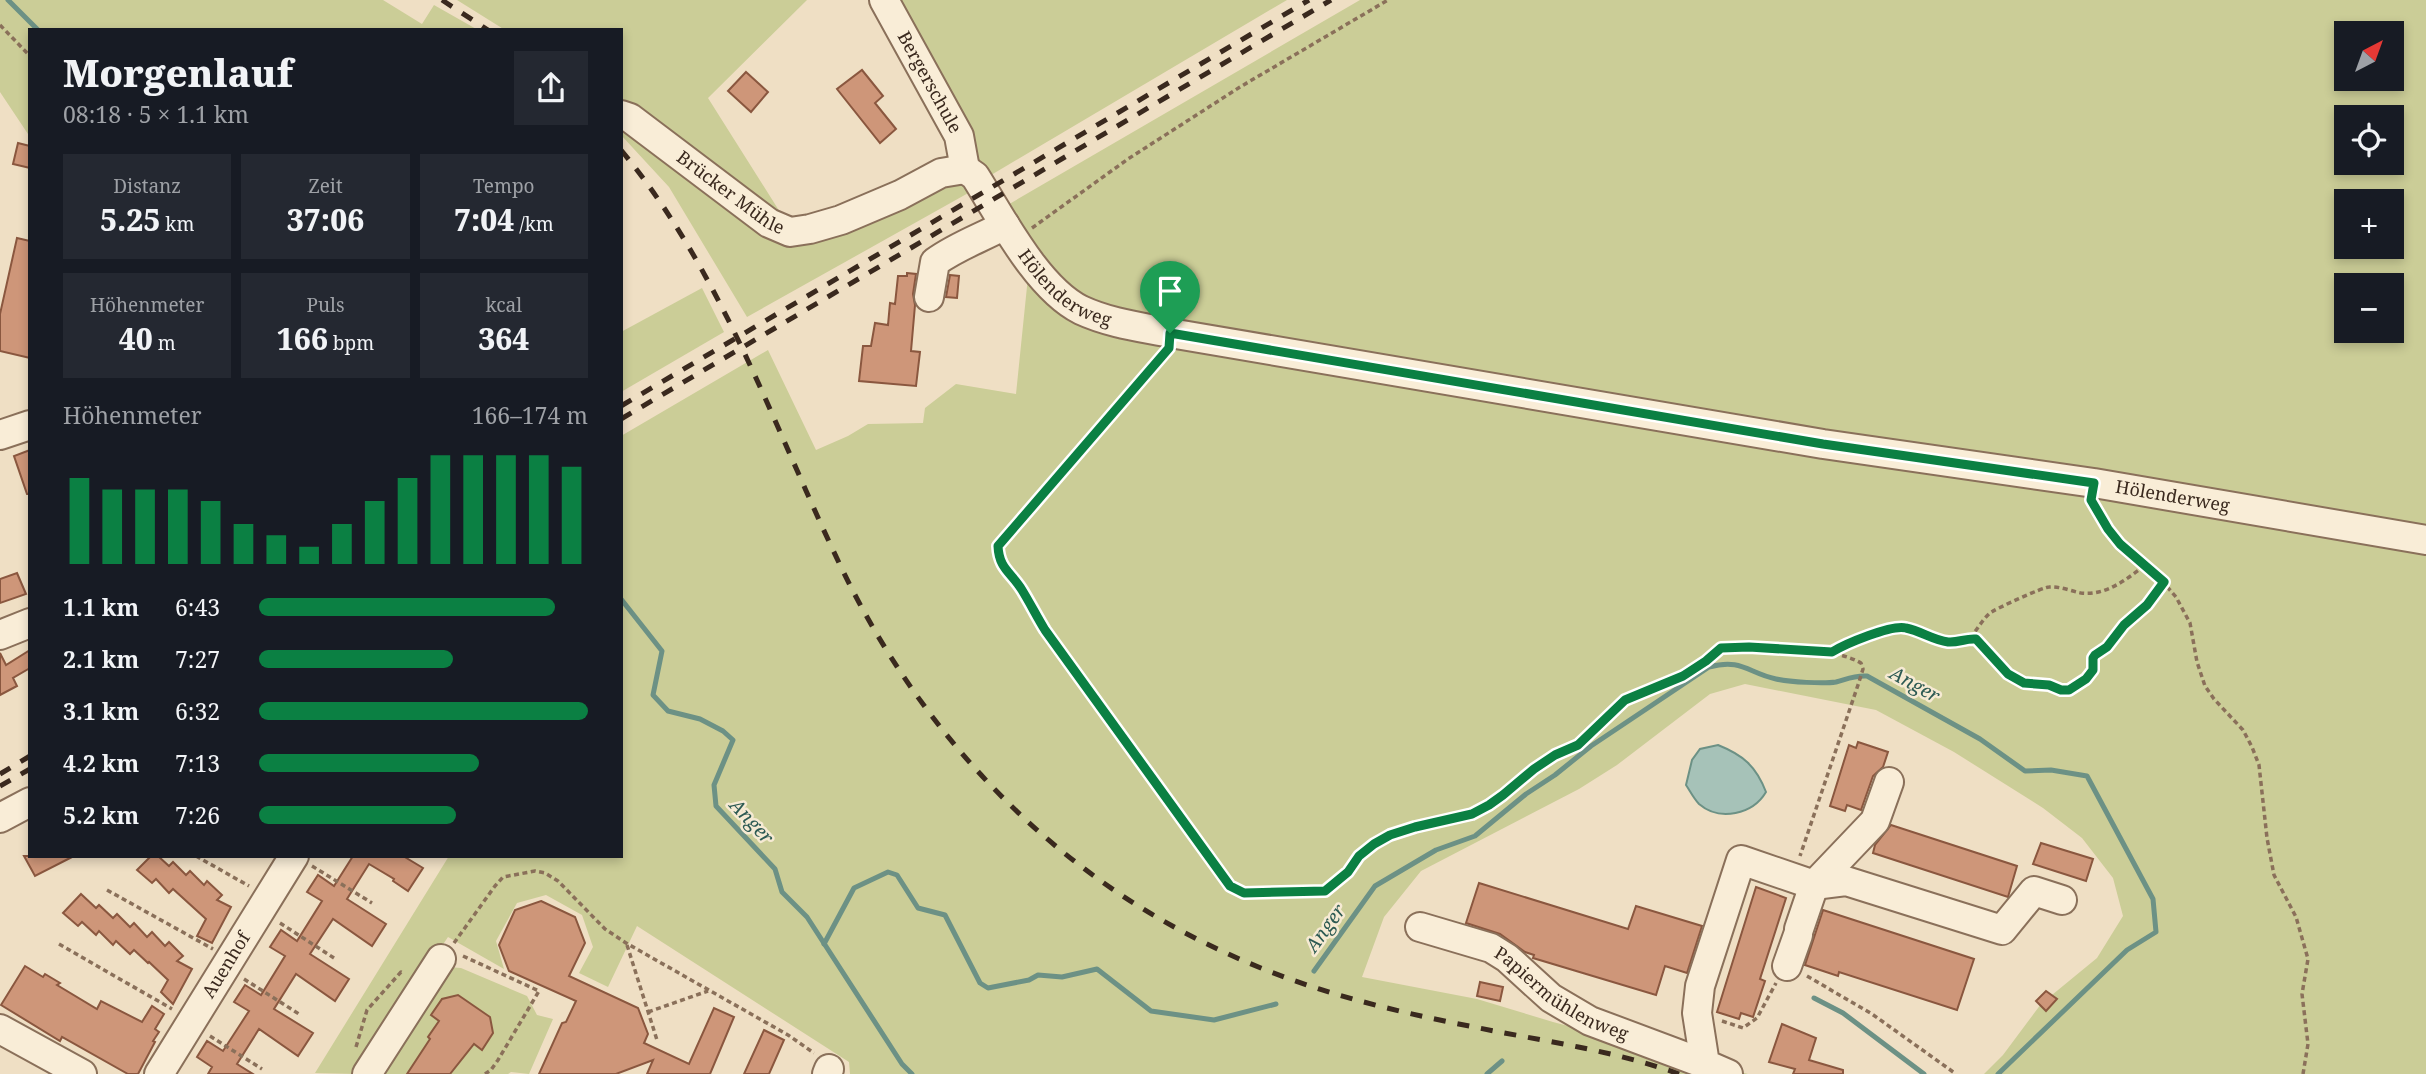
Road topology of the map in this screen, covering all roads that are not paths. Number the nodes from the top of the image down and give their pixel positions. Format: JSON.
{"nodes":[{"id":1,"x":884,"y":0,"type":"edge"},
{"id":2,"x":623,"y":116,"type":"edge"},
{"id":3,"x":965,"y":169,"type":"junction"},
{"id":4,"x":1010,"y":232,"type":"junction"},
{"id":5,"x":929,"y":297,"type":"dead end"},
{"id":6,"x":28,"y":426,"type":"edge"},
{"id":7,"x":0,"y":435,"type":"edge"},
{"id":8,"x":2426,"y":540,"type":"edge"},
{"id":9,"x":28,"y":624,"type":"edge"},
{"id":10,"x":0,"y":635,"type":"edge"},
{"id":11,"x":1889,"y":782,"type":"dead end"},
{"id":12,"x":28,"y":803,"type":"edge"},
{"id":13,"x":0,"y":818,"type":"edge"},
{"id":14,"x":300,"y":859,"type":"edge"},
{"id":15,"x":1804,"y":881,"type":"junction"},
{"id":16,"x":2062,"y":900,"type":"dead end"},
{"id":17,"x":1420,"y":927,"type":"dead end"},
{"id":18,"x":450,"y":954,"type":"road end"},
{"id":19,"x":1780,"y":977,"type":"road end"},
{"id":20,"x":0,"y":1029,"type":"edge"},
{"id":21,"x":1716,"y":1069,"type":"edge"},
{"id":22,"x":82,"y":1074,"type":"edge"},
{"id":23,"x":159,"y":1074,"type":"edge"},
{"id":24,"x":367,"y":1074,"type":"edge"}],
"edges":[{"from":1,"to":3,"type":"street","name":"Bergerschule"},
{"from":2,"to":3,"type":"street","name":"Brücker Mühle"},
{"from":3,"to":4,"type":"street","name":"Hölenderweg"},
{"from":4,"to":5,"type":"street"},
{"from":4,"to":8,"type":"street","name":"Hölenderweg"},
{"from":6,"to":7,"type":"street"},
{"from":9,"to":10,"type":"street"},
{"from":11,"to":15,"type":"street"},
{"from":12,"to":13,"type":"street"},
{"from":14,"to":23,"type":"street","name":"Auenhof"},
{"from":15,"to":16,"type":"street","name":"Papiermühlenweg"},
{"from":15,"to":19,"type":"street"},
{"from":15,"to":21,"type":"street","name":"Papiermühlenweg"},
{"from":17,"to":21,"type":"street","name":"Papiermühlenweg"},
{"from":18,"to":24,"type":"street"},
{"from":20,"to":22,"type":"street"}]}
